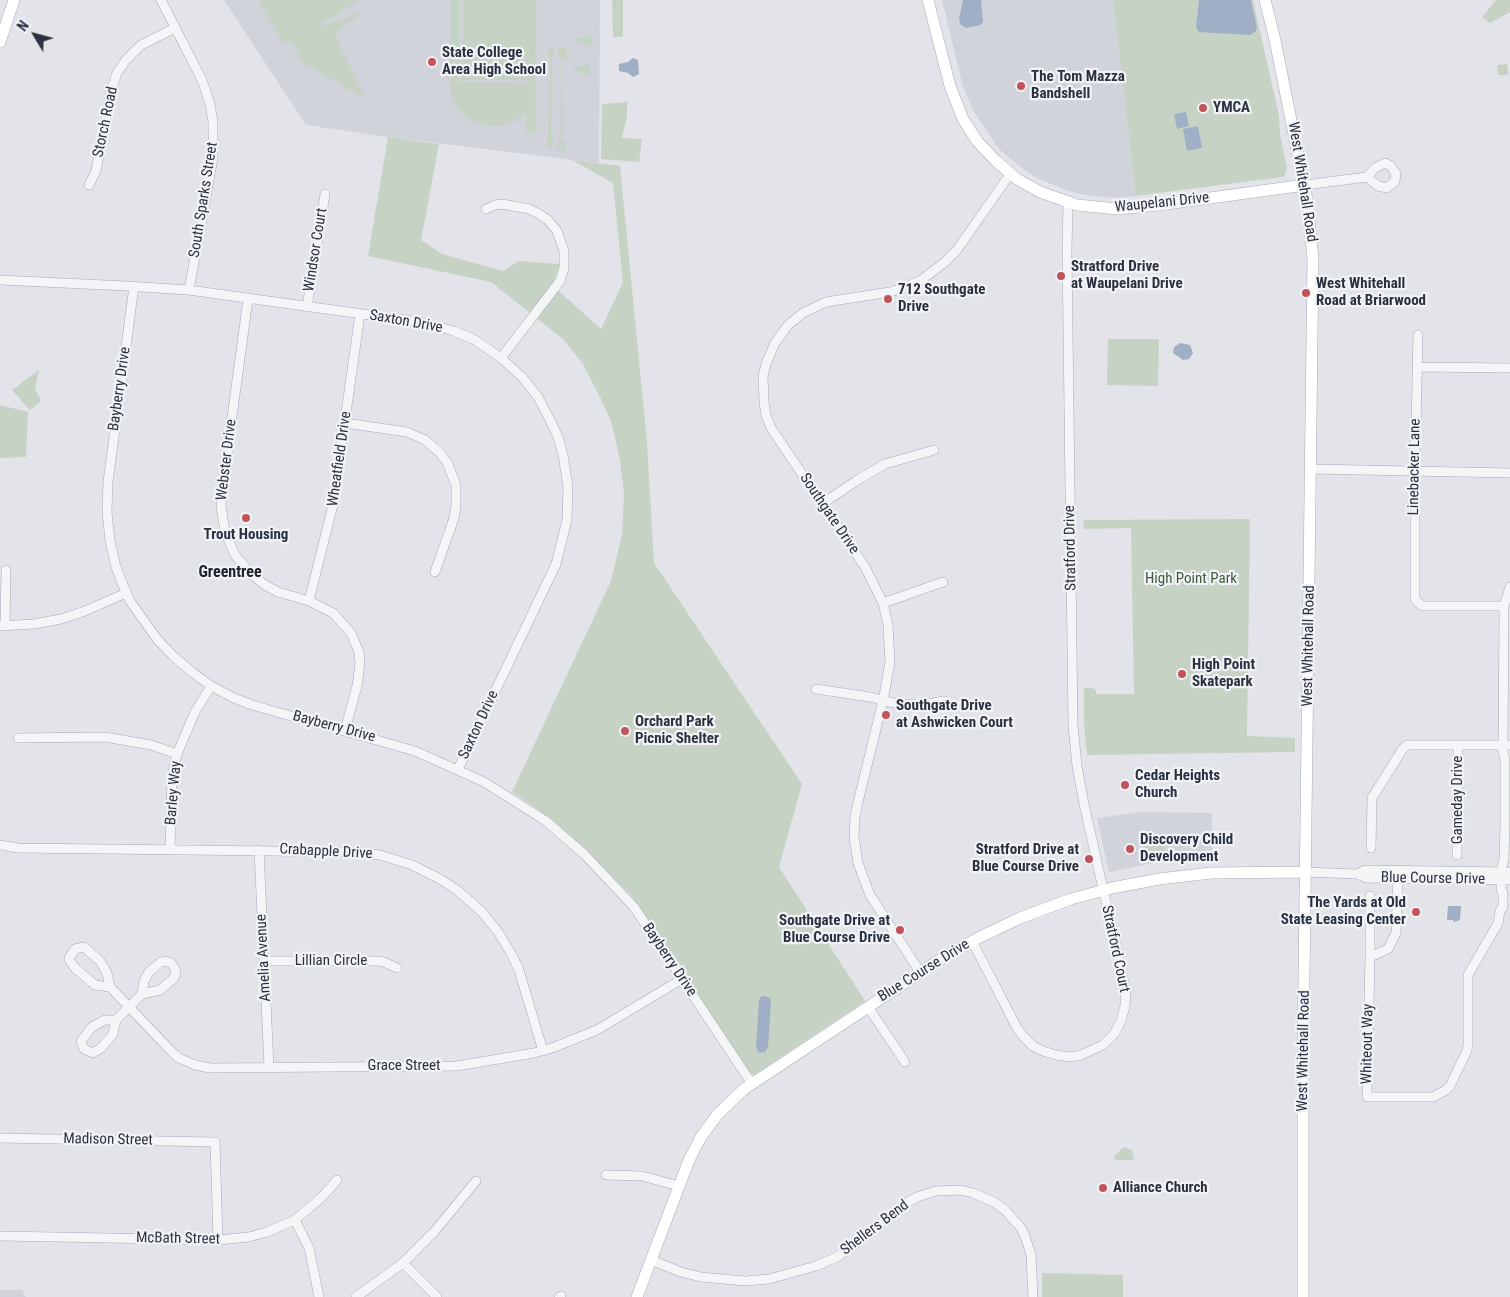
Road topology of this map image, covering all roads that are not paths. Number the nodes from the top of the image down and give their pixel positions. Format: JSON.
{"nodes":[{"id":1,"x":14,"y":0,"type":"edge"},
{"id":2,"x":161,"y":0,"type":"edge"},
{"id":3,"x":928,"y":0,"type":"edge"},
{"id":4,"x":1265,"y":0,"type":"edge"},
{"id":5,"x":175,"y":28,"type":"junction"},
{"id":6,"x":0,"y":42,"type":"edge"},
{"id":7,"x":1010,"y":174,"type":"junction"},
{"id":8,"x":1368,"y":177,"type":"dead end"},
{"id":9,"x":89,"y":185,"type":"dead end"},
{"id":10,"x":1305,"y":186,"type":"junction"},
{"id":11,"x":325,"y":194,"type":"dead end"},
{"id":12,"x":1068,"y":202,"type":"junction"},
{"id":13,"x":486,"y":209,"type":"dead end"},
{"id":14,"x":0,"y":280,"type":"edge"},
{"id":15,"x":134,"y":286,"type":"junction"},
{"id":16,"x":189,"y":290,"type":"junction"},
{"id":17,"x":248,"y":299,"type":"junction"},
{"id":18,"x":307,"y":306,"type":"junction"},
{"id":19,"x":360,"y":314,"type":"junction"},
{"id":20,"x":1418,"y":335,"type":"dead end"},
{"id":21,"x":501,"y":358,"type":"junction"},
{"id":22,"x":1418,"y":367,"type":"junction"},
{"id":23,"x":1510,"y":368,"type":"edge"},
{"id":24,"x":345,"y":423,"type":"junction"},
{"id":25,"x":934,"y":450,"type":"dead end"},
{"id":26,"x":1311,"y":469,"type":"junction"},
{"id":27,"x":1414,"y":472,"type":"junction"},
{"id":28,"x":1510,"y":473,"type":"edge"},
{"id":29,"x":822,"y":504,"type":"junction"},
{"id":30,"x":6,"y":570,"type":"dead end"},
{"id":31,"x":435,"y":572,"type":"dead end"},
{"id":32,"x":943,"y":582,"type":"dead end"},
{"id":33,"x":1510,"y":587,"type":"edge"},
{"id":34,"x":126,"y":593,"type":"junction"},
{"id":35,"x":883,"y":601,"type":"junction"},
{"id":36,"x":309,"y":602,"type":"junction"},
{"id":37,"x":1504,"y":606,"type":"junction"},
{"id":38,"x":3,"y":626,"type":"edge"},
{"id":39,"x":211,"y":686,"type":"junction"},
{"id":40,"x":816,"y":689,"type":"dead end"},
{"id":41,"x":883,"y":701,"type":"junction"},
{"id":42,"x":944,"y":701,"type":"dead end"},
{"id":43,"x":345,"y":730,"type":"junction"},
{"id":44,"x":18,"y":738,"type":"dead end"},
{"id":45,"x":1458,"y":745,"type":"junction"},
{"id":46,"x":1505,"y":748,"type":"edge"},
{"id":47,"x":177,"y":754,"type":"junction"},
{"id":48,"x":458,"y":769,"type":"junction"},
{"id":49,"x":0,"y":845,"type":"edge"},
{"id":50,"x":1371,"y":848,"type":"dead end"},
{"id":51,"x":170,"y":849,"type":"junction"},
{"id":52,"x":258,"y":850,"type":"junction"},
{"id":53,"x":1457,"y":855,"type":"dead end"},
{"id":54,"x":1305,"y":872,"type":"junction"},
{"id":55,"x":1398,"y":874,"type":"junction"},
{"id":56,"x":1505,"y":874,"type":"edge"},
{"id":57,"x":1102,"y":890,"type":"junction"},
{"id":58,"x":1370,"y":896,"type":"dead end"},
{"id":59,"x":972,"y":941,"type":"junction"},
{"id":60,"x":1370,"y":957,"type":"junction"},
{"id":61,"x":264,"y":961,"type":"junction"},
{"id":62,"x":397,"y":968,"type":"dead end"},
{"id":63,"x":920,"y":972,"type":"junction"},
{"id":64,"x":682,"y":979,"type":"junction"},
{"id":65,"x":110,"y":987,"type":"junction"},
{"id":66,"x":142,"y":994,"type":"dead end"},
{"id":67,"x":129,"y":1007,"type":"junction"},
{"id":68,"x":868,"y":1007,"type":"junction"},
{"id":69,"x":116,"y":1020,"type":"dead end"},
{"id":70,"x":543,"y":1051,"type":"junction"},
{"id":71,"x":905,"y":1062,"type":"dead end"},
{"id":72,"x":269,"y":1067,"type":"junction"},
{"id":73,"x":752,"y":1084,"type":"junction"},
{"id":74,"x":0,"y":1138,"type":"edge"},
{"id":75,"x":606,"y":1175,"type":"dead end"},
{"id":76,"x":337,"y":1180,"type":"dead end"},
{"id":77,"x":476,"y":1181,"type":"dead end"},
{"id":78,"x":679,"y":1186,"type":"junction"},
{"id":79,"x":294,"y":1220,"type":"junction"},
{"id":80,"x":0,"y":1236,"type":"edge"},
{"id":81,"x":218,"y":1240,"type":"junction"},
{"id":82,"x":651,"y":1260,"type":"junction"},
{"id":83,"x":403,"y":1262,"type":"junction"},
{"id":84,"x":319,"y":1297,"type":"edge"},
{"id":85,"x":356,"y":1297,"type":"edge"},
{"id":86,"x":437,"y":1297,"type":"edge"},
{"id":87,"x":637,"y":1297,"type":"edge"},
{"id":88,"x":1033,"y":1297,"type":"edge"},
{"id":89,"x":1303,"y":1297,"type":"edge"}],
"edges":[{"from":1,"to":6,"type":"main road"},
{"from":2,"to":5,"type":"street","name":"South Sparks Street"},
{"from":3,"to":7,"type":"main road","name":"Waupelani Drive"},
{"from":4,"to":10,"type":"main road","name":"West Whitehall Road"},
{"from":5,"to":9,"type":"street","name":"Storch Road"},
{"from":5,"to":16,"type":"street","name":"South Sparks Street"},
{"from":7,"to":12,"type":"main road","name":"Waupelani Drive"},
{"from":7,"to":29,"type":"street","name":"Southgate Drive"},
{"from":8,"to":10,"type":"street","name":"Waupelani Drive"},
{"from":10,"to":12,"type":"main road","name":"Waupelani Drive"},
{"from":10,"to":26,"type":"main road","name":"West Whitehall Road"},
{"from":11,"to":18,"type":"street","name":"Windsor Court"},
{"from":12,"to":57,"type":"street","name":"Stratford Drive"},
{"from":13,"to":21,"type":"street"},
{"from":14,"to":15,"type":"street","name":"Saxton Drive"},
{"from":15,"to":16,"type":"street","name":"Saxton Drive"},
{"from":15,"to":34,"type":"street","name":"Bayberry Drive"},
{"from":16,"to":17,"type":"street","name":"Saxton Drive"},
{"from":17,"to":18,"type":"street","name":"Saxton Drive"},
{"from":17,"to":36,"type":"street","name":"Webster Drive"},
{"from":18,"to":19,"type":"street","name":"Saxton Drive"},
{"from":19,"to":21,"type":"street","name":"Saxton Drive"},
{"from":19,"to":24,"type":"street","name":"Wheatfield Drive"},
{"from":20,"to":22,"type":"street","name":"Linebacker Lane"},
{"from":21,"to":48,"type":"street","name":"Saxton Drive"},
{"from":22,"to":23,"type":"street"},
{"from":22,"to":27,"type":"street","name":"Linebacker Lane"},
{"from":24,"to":31,"type":"street"},
{"from":24,"to":36,"type":"street","name":"Wheatfield Drive"},
{"from":25,"to":29,"type":"street"},
{"from":26,"to":27,"type":"street"},
{"from":26,"to":54,"type":"main road","name":"West Whitehall Road"},
{"from":27,"to":28,"type":"street"},
{"from":27,"to":37,"type":"street","name":"Linebacker Lane"},
{"from":29,"to":35,"type":"street","name":"Southgate Drive"},
{"from":30,"to":38,"type":"street"},
{"from":32,"to":35,"type":"street"},
{"from":33,"to":37,"type":"street","name":"Whiteout Way"},
{"from":34,"to":38,"type":"street"},
{"from":34,"to":39,"type":"street","name":"Bayberry Drive"},
{"from":35,"to":41,"type":"street","name":"Southgate Drive"},
{"from":36,"to":43,"type":"street","name":"Webster Drive"},
{"from":37,"to":46,"type":"street","name":"Whiteout Way"},
{"from":39,"to":43,"type":"street","name":"Bayberry Drive"},
{"from":39,"to":47,"type":"street","name":"Barley Way"},
{"from":40,"to":41,"type":"street"},
{"from":41,"to":42,"type":"street"},
{"from":41,"to":63,"type":"street","name":"Southgate Drive"},
{"from":43,"to":48,"type":"street","name":"Bayberry Drive"},
{"from":44,"to":47,"type":"street"},
{"from":45,"to":46,"type":"street"},
{"from":45,"to":50,"type":"street"},
{"from":45,"to":53,"type":"street","name":"Gameday Drive"},
{"from":46,"to":56,"type":"street","name":"Whiteout Way"},
{"from":47,"to":51,"type":"street","name":"Barley Way"},
{"from":48,"to":64,"type":"street","name":"Bayberry Drive"},
{"from":49,"to":51,"type":"street","name":"Crabapple Drive"},
{"from":51,"to":52,"type":"street","name":"Crabapple Drive"},
{"from":52,"to":61,"type":"street","name":"Amelia Avenue"},
{"from":52,"to":70,"type":"street","name":"Crabapple Drive"},
{"from":54,"to":55,"type":"street","name":"Blue Course Drive"},
{"from":54,"to":57,"type":"main road","name":"Blue Course Drive"},
{"from":54,"to":89,"type":"main road","name":"West Whitehall Road"},
{"from":55,"to":56,"type":"street","name":"Blue Course Drive"},
{"from":55,"to":60,"type":"street"},
{"from":56,"to":60,"type":"street","name":"Whiteout Way"},
{"from":57,"to":59,"type":"main road","name":"Blue Course Drive"},
{"from":57,"to":59,"type":"street","name":"Stratford Court"},
{"from":58,"to":60,"type":"street","name":"Whiteout Way"},
{"from":59,"to":63,"type":"main road","name":"Blue Course Drive"},
{"from":61,"to":62,"type":"street","name":"Lillian Circle"},
{"from":61,"to":72,"type":"street","name":"Amelia Avenue"},
{"from":63,"to":68,"type":"main road","name":"Blue Course Drive"},
{"from":64,"to":70,"type":"street","name":"Grace Street"},
{"from":64,"to":73,"type":"street","name":"Bayberry Drive"},
{"from":65,"to":65,"type":"street"},
{"from":65,"to":67,"type":"street","name":"Grace Street"},
{"from":66,"to":67,"type":"street"},
{"from":67,"to":69,"type":"street"},
{"from":67,"to":72,"type":"street","name":"Grace Street"},
{"from":68,"to":71,"type":"street"},
{"from":68,"to":73,"type":"main road","name":"Blue Course Drive"},
{"from":70,"to":72,"type":"street","name":"Grace Street"},
{"from":73,"to":78,"type":"main road","name":"Blue Course Drive"},
{"from":74,"to":81,"type":"street","name":"Madison Street"},
{"from":75,"to":78,"type":"street"},
{"from":76,"to":79,"type":"street","name":"McBath Street"},
{"from":77,"to":83,"type":"street"},
{"from":78,"to":82,"type":"main road","name":"Blue Course Drive"},
{"from":79,"to":81,"type":"street","name":"McBath Street"},
{"from":79,"to":84,"type":"street"},
{"from":80,"to":81,"type":"street","name":"McBath Street"},
{"from":82,"to":87,"type":"main road","name":"Blue Course Drive"},
{"from":82,"to":88,"type":"street","name":"Shellers Bend"},
{"from":83,"to":85,"type":"street"},
{"from":83,"to":86,"type":"street"}]}
